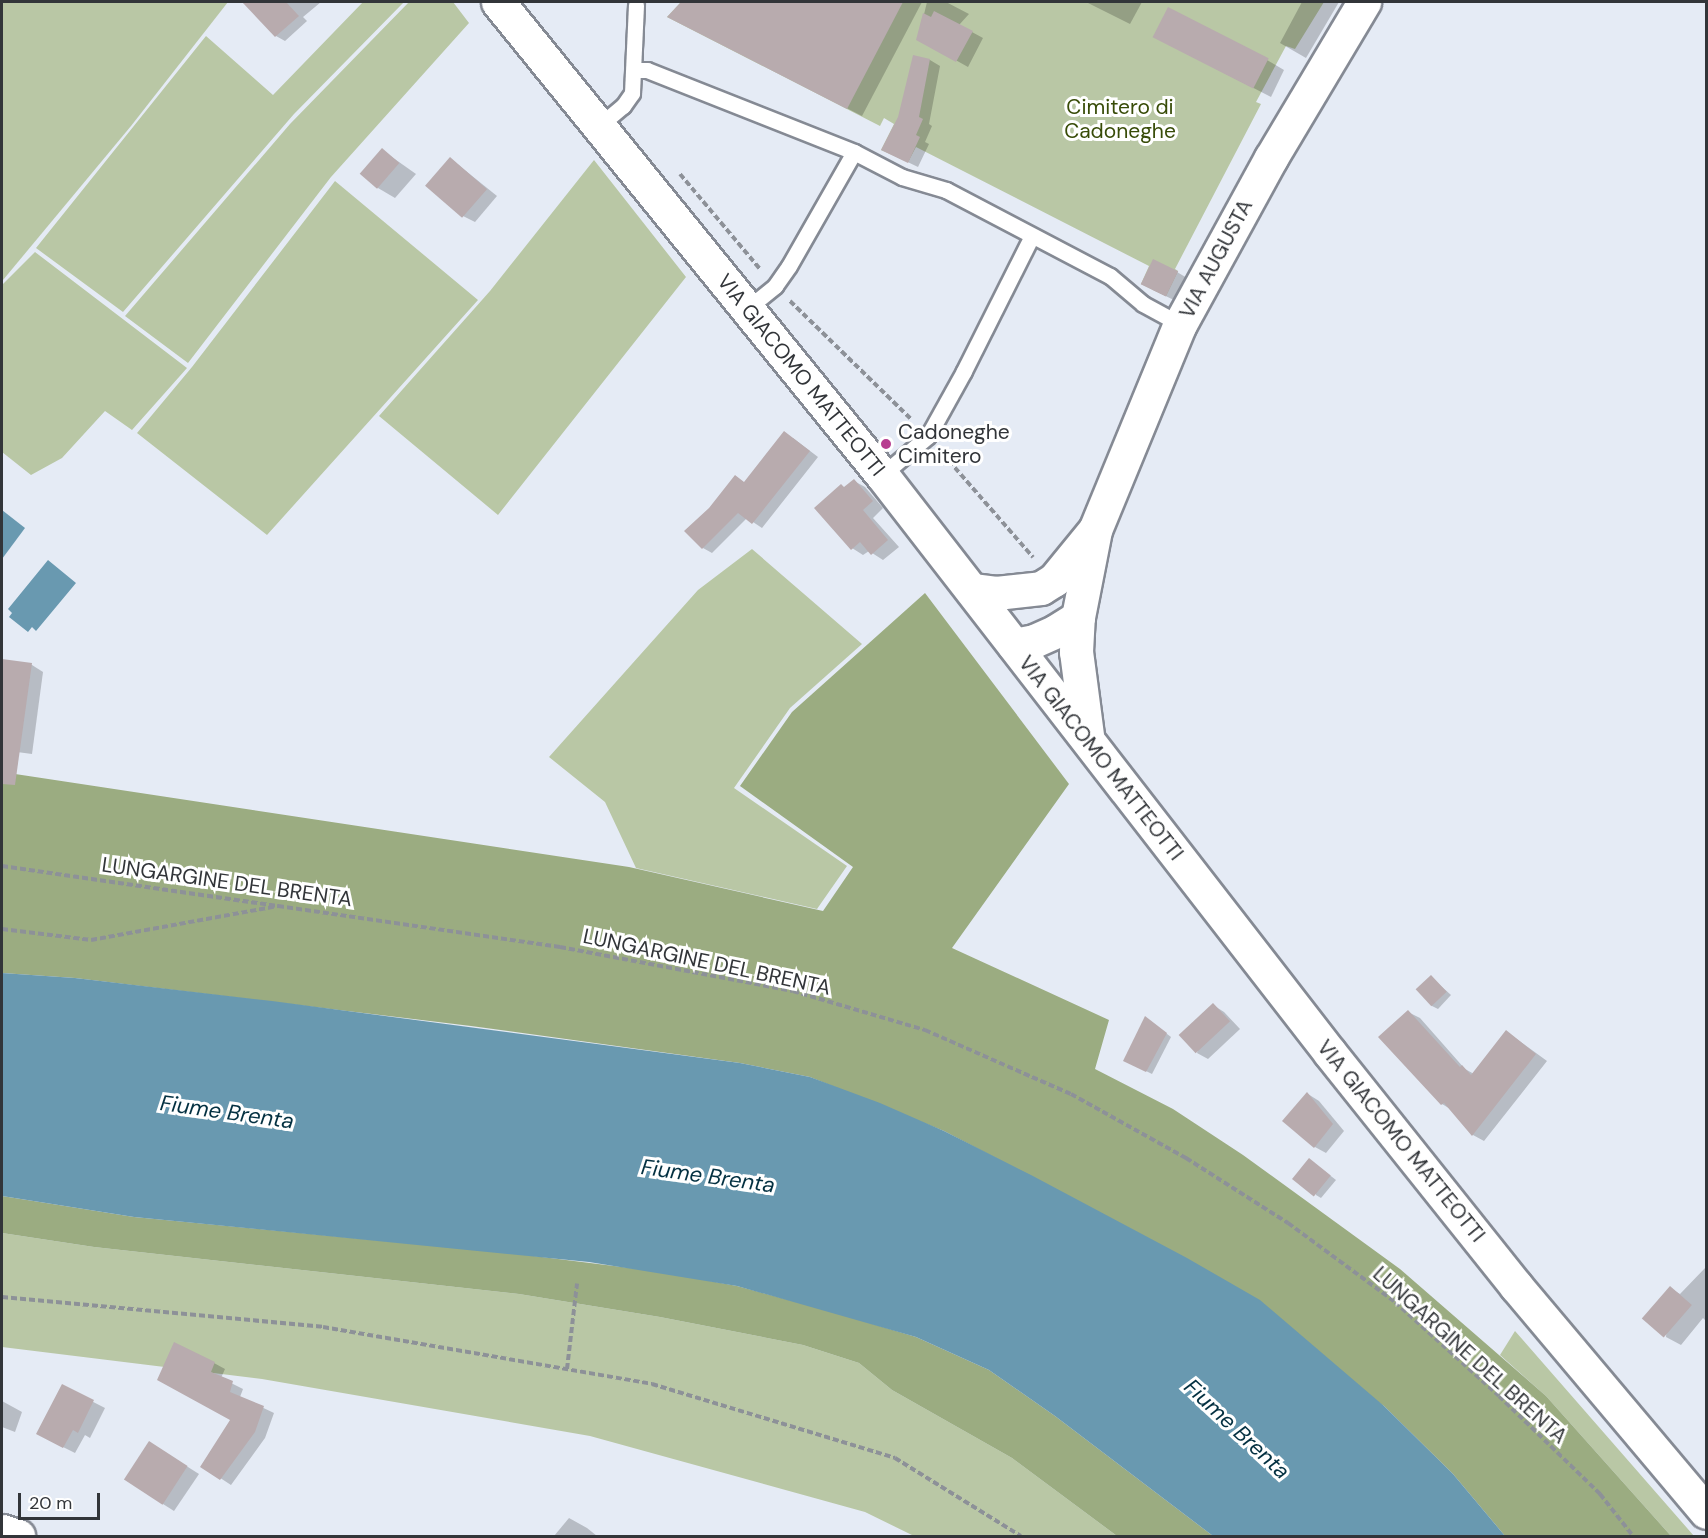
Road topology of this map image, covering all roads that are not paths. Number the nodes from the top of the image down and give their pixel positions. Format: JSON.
{"nodes":[{"id":1,"x":498,"y":2,"type":"edge"},
{"id":2,"x":1364,"y":2,"type":"edge"},
{"id":3,"x":636,"y":5,"type":"dead end"},
{"id":4,"x":634,"y":70,"type":"junction"},
{"id":5,"x":600,"y":125,"type":"junction"},
{"id":6,"x":854,"y":152,"type":"junction"},
{"id":7,"x":1032,"y":236,"type":"junction"},
{"id":8,"x":748,"y":308,"type":"junction"},
{"id":9,"x":1180,"y":324,"type":"junction"},
{"id":10,"x":882,"y":475,"type":"junction"},
{"id":11,"x":1095,"y":530,"type":"junction"},
{"id":12,"x":1037,"y":573,"type":"junction"},
{"id":13,"x":972,"y":590,"type":"junction"},
{"id":14,"x":1078,"y":617,"type":"junction"},
{"id":15,"x":1014,"y":645,"type":"junction"},
{"id":16,"x":1088,"y":740,"type":"junction"},
{"id":17,"x":1707,"y":1512,"type":"edge"},
{"id":18,"x":2,"y":1531,"type":"edge"},
{"id":19,"x":18,"y":1536,"type":"edge"}],
"edges":[{"from":1,"to":5,"type":"main road","name":"VIA GIACOMO MATTEOTTI"},
{"from":2,"to":9,"type":"main road","name":"VIA AUGUSTA"},
{"from":3,"to":4,"type":"lane"},
{"from":4,"to":5,"type":"lane"},
{"from":4,"to":6,"type":"lane"},
{"from":5,"to":8,"type":"main road","name":"VIA GIACOMO MATTEOTTI"},
{"from":6,"to":7,"type":"lane"},
{"from":6,"to":8,"type":"lane"},
{"from":7,"to":9,"type":"lane"},
{"from":7,"to":10,"type":"lane"},
{"from":8,"to":10,"type":"main road","name":"VIA GIACOMO MATTEOTTI"},
{"from":9,"to":11,"type":"main road","name":"VIA AUGUSTA"},
{"from":10,"to":13,"type":"main road","name":"VIA GIACOMO MATTEOTTI"},
{"from":11,"to":12,"type":"main road","name":"VIA AUGUSTA"},
{"from":11,"to":14,"type":"main road","name":"VIA AUGUSTA"},
{"from":12,"to":13,"type":"main road"},
{"from":12,"to":15,"type":"main road","name":"VIA AUGUSTA"},
{"from":13,"to":15,"type":"main road","name":"VIA GIACOMO MATTEOTTI"},
{"from":14,"to":15,"type":"main road"},
{"from":14,"to":16,"type":"main road","name":"VIA AUGUSTA"},
{"from":15,"to":16,"type":"main road","name":"VIA GIACOMO MATTEOTTI"},
{"from":16,"to":17,"type":"main road","name":"VIA GIACOMO MATTEOTTI"},
{"from":18,"to":19,"type":"main road"}]}
